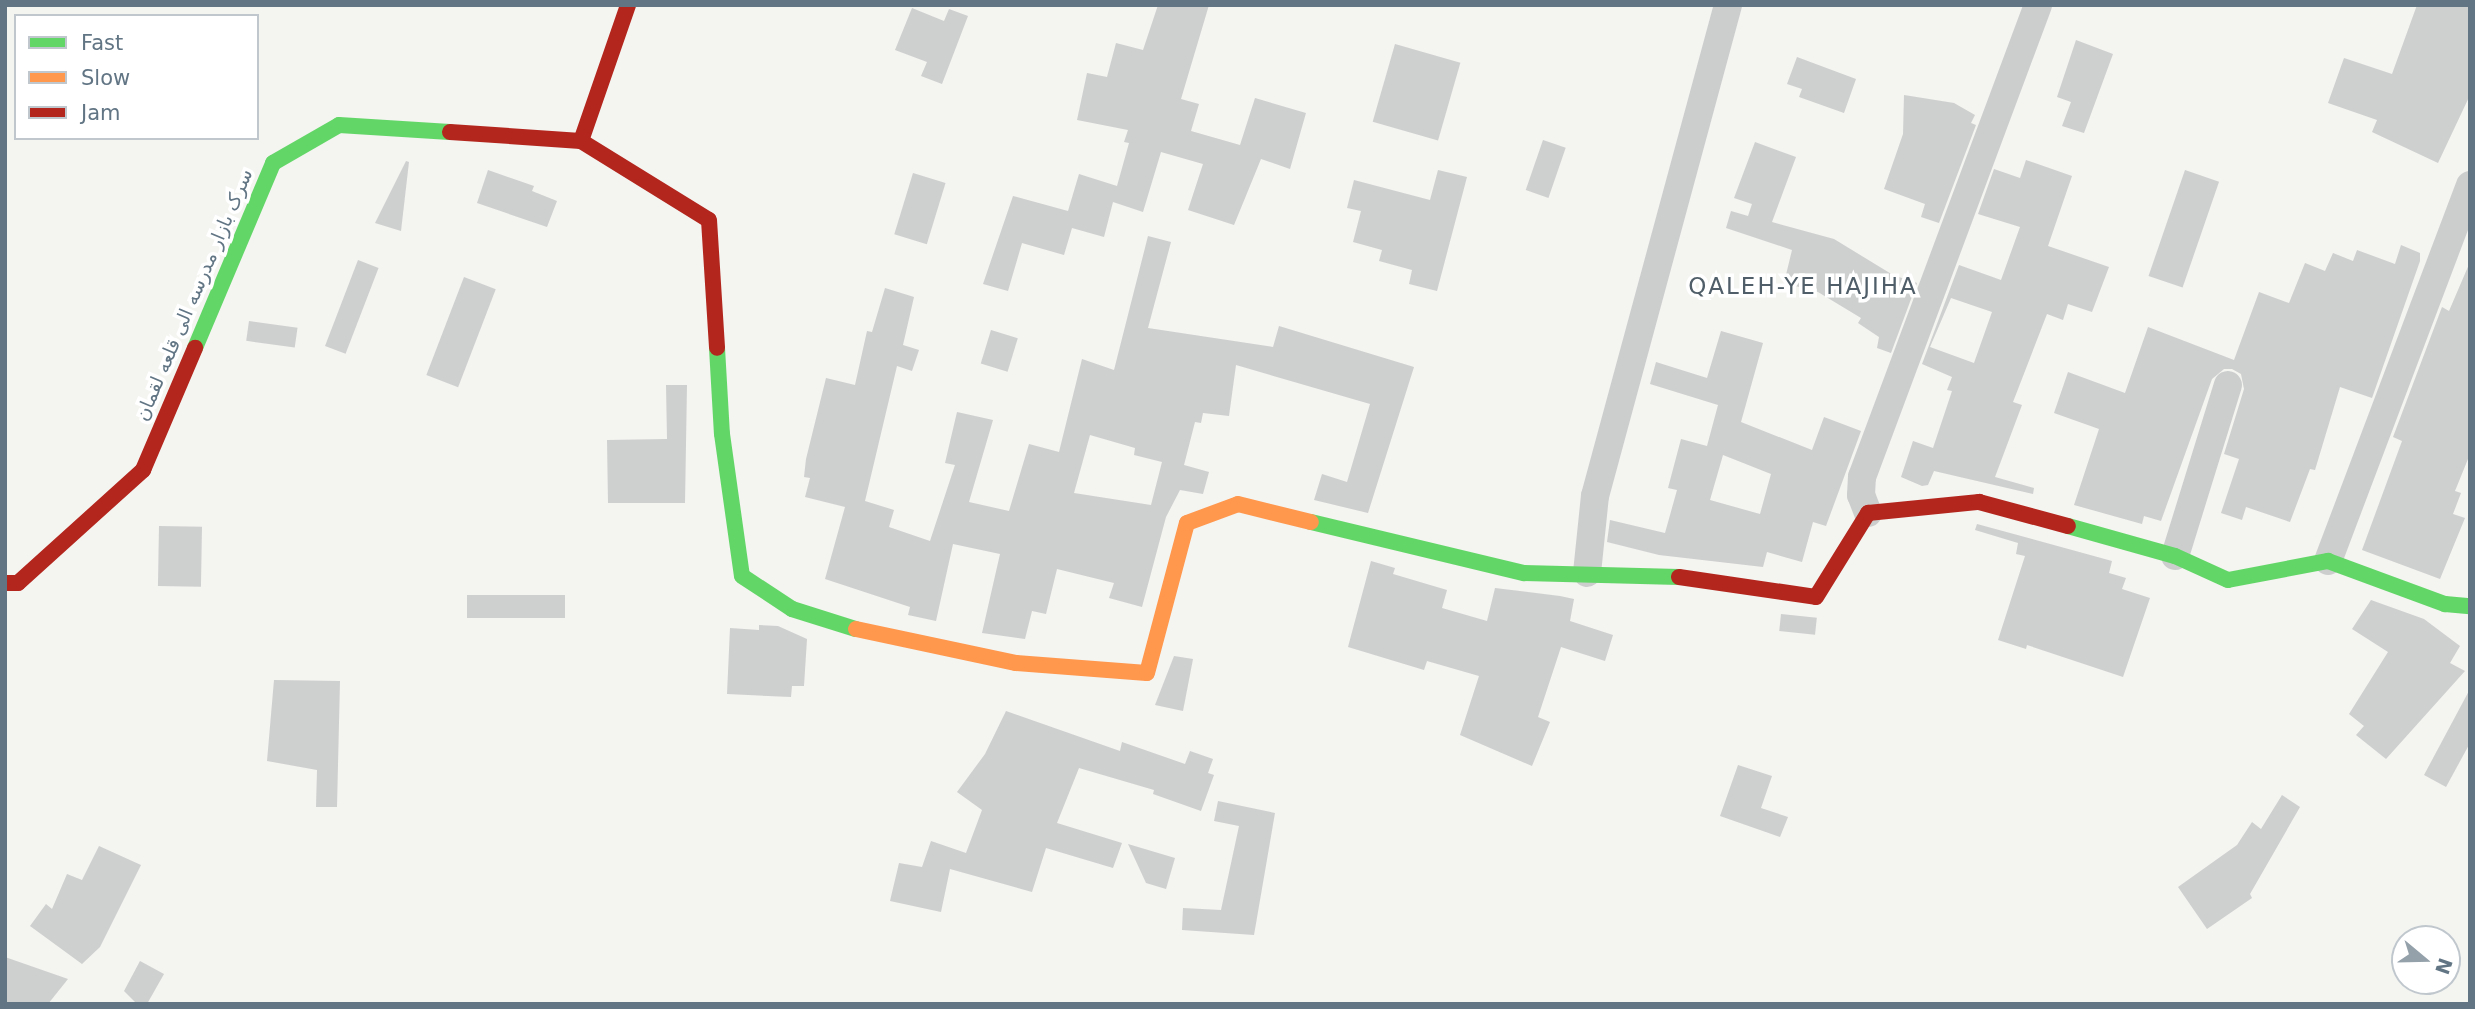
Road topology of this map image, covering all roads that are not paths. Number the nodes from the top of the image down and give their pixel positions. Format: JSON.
{"nodes":[{"id":1,"x":628,"y":5,"type":"edge"},
{"id":2,"x":1728,"y":5,"type":"edge"},
{"id":3,"x":2038,"y":5,"type":"edge"},
{"id":4,"x":582,"y":141,"type":"junction"},
{"id":5,"x":2470,"y":186,"type":"edge"},
{"id":6,"x":2228,"y":385,"type":"dead end"},
{"id":7,"x":1868,"y":513,"type":"junction"},
{"id":8,"x":2175,"y":556,"type":"junction"},
{"id":9,"x":2328,"y":561,"type":"junction"},
{"id":10,"x":1587,"y":573,"type":"junction"},
{"id":11,"x":5,"y":583,"type":"edge"},
{"id":12,"x":2470,"y":606,"type":"edge"}],
"edges":[{"from":1,"to":4,"type":"street"},
{"from":2,"to":10,"type":"street"},
{"from":3,"to":7,"type":"street"},
{"from":4,"to":10,"type":"street"},
{"from":4,"to":11,"type":"street","name":"سرک بازار مدرسه الی قلعه لقمان"},
{"from":5,"to":9,"type":"street"},
{"from":6,"to":8,"type":"street"},
{"from":7,"to":8,"type":"street"},
{"from":7,"to":10,"type":"street"},
{"from":8,"to":9,"type":"street"},
{"from":9,"to":12,"type":"street"}]}
